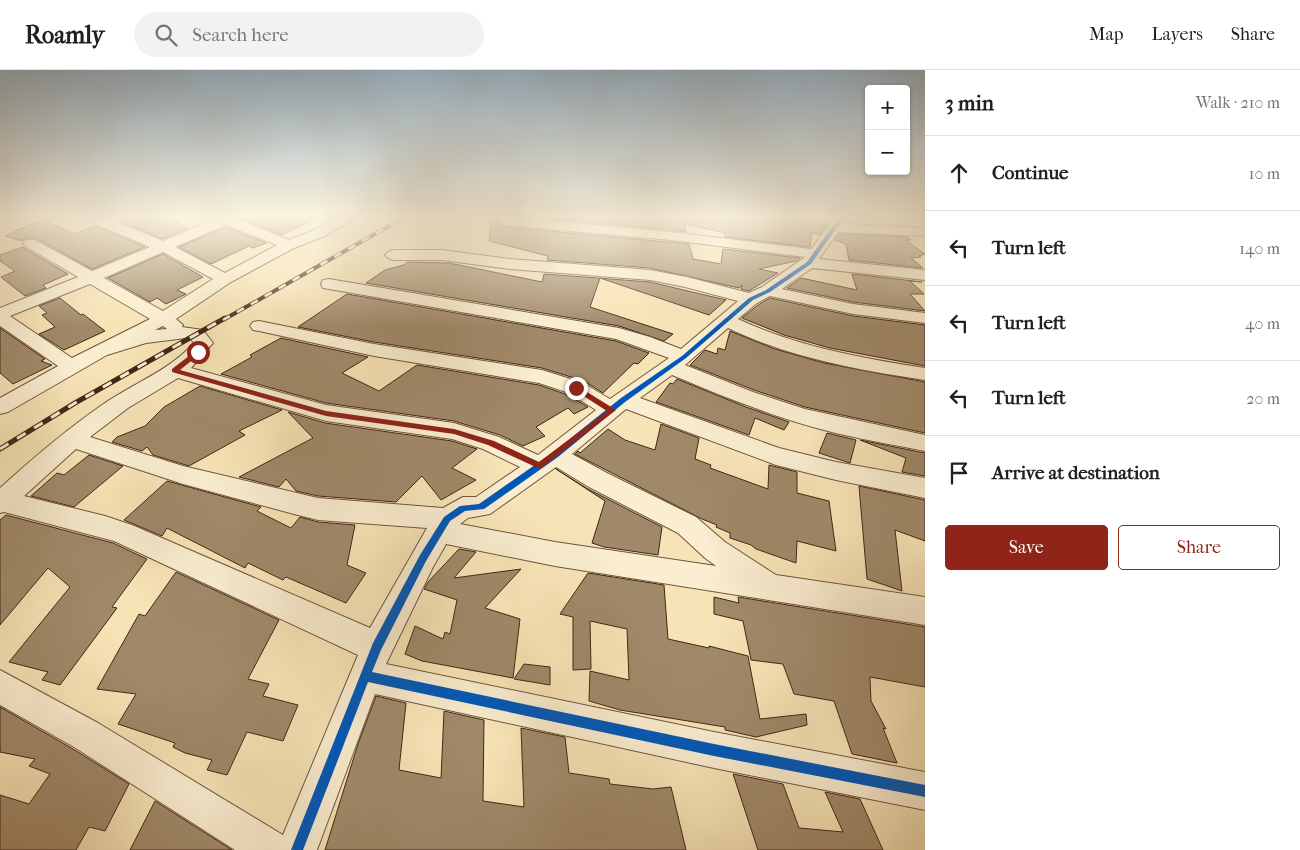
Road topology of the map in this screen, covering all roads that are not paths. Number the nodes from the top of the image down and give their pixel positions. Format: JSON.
{"nodes":[{"id":1,"x":48,"y":253,"type":"edge"},
{"id":2,"x":149,"y":253,"type":"edge"},
{"id":3,"x":176,"y":253,"type":"edge"},
{"id":4,"x":273,"y":253,"type":"edge"},
{"id":5,"x":778,"y":253,"type":"edge"},
{"id":6,"x":815,"y":253,"type":"edge"},
{"id":7,"x":394,"y":255,"type":"dead end"},
{"id":8,"x":812,"y":259,"type":"junction"},
{"id":9,"x":925,"y":275,"type":"edge"},
{"id":10,"x":90,"y":278,"type":"junction"},
{"id":11,"x":225,"y":279,"type":"junction"},
{"id":12,"x":329,"y":284,"type":"dead end"},
{"id":13,"x":759,"y":295,"type":"junction"},
{"id":14,"x":0,"y":316,"type":"edge"},
{"id":15,"x":925,"y":318,"type":"edge"},
{"id":16,"x":163,"y":319,"type":"junction"},
{"id":17,"x":726,"y":320,"type":"junction"},
{"id":18,"x":259,"y":326,"type":"dead end"},
{"id":19,"x":186,"y":332,"type":"junction"},
{"id":20,"x":112,"y":345,"type":"junction"},
{"id":21,"x":678,"y":362,"type":"junction"},
{"id":22,"x":72,"y":367,"type":"junction"},
{"id":23,"x":174,"y":370,"type":"junction"},
{"id":24,"x":925,"y":374,"type":"edge"},
{"id":25,"x":618,"y":405,"type":"junction"},
{"id":26,"x":0,"y":407,"type":"edge"},
{"id":27,"x":73,"y":440,"type":"junction"},
{"id":28,"x":925,"y":442,"type":"edge"},
{"id":29,"x":547,"y":461,"type":"junction"},
{"id":30,"x":925,"y":488,"type":"edge"},
{"id":31,"x":1,"y":502,"type":"edge"},
{"id":32,"x":443,"y":526,"type":"junction"},
{"id":33,"x":773,"y":588,"type":"junction"},
{"id":34,"x":925,"y":612,"type":"edge"},
{"id":35,"x":371,"y":662,"type":"junction"},
{"id":36,"x":0,"y":687,"type":"edge"},
{"id":37,"x":925,"y":791,"type":"edge"},
{"id":38,"x":271,"y":850,"type":"edge"},
{"id":39,"x":297,"y":850,"type":"edge"}],
"edges":[{"from":1,"to":10,"type":"street"},
{"from":2,"to":10,"type":"street"},
{"from":3,"to":11,"type":"street"},
{"from":4,"to":11,"type":"street"},
{"from":5,"to":8,"type":"street"},
{"from":6,"to":8,"type":"street"},
{"from":7,"to":13,"type":"street"},
{"from":8,"to":9,"type":"street"},
{"from":8,"to":13,"type":"street"},
{"from":10,"to":14,"type":"street"},
{"from":10,"to":16,"type":"street"},
{"from":11,"to":16,"type":"street"},
{"from":12,"to":21,"type":"street"},
{"from":13,"to":15,"type":"street"},
{"from":13,"to":17,"type":"street"},
{"from":14,"to":22,"type":"street"},
{"from":16,"to":19,"type":"street"},
{"from":16,"to":20,"type":"street"},
{"from":17,"to":21,"type":"street"},
{"from":17,"to":24,"type":"street"},
{"from":18,"to":25,"type":"street"},
{"from":19,"to":20,"type":"street"},
{"from":19,"to":23,"type":"street"},
{"from":20,"to":22,"type":"street"},
{"from":21,"to":25,"type":"street"},
{"from":21,"to":28,"type":"street"},
{"from":22,"to":26,"type":"street"},
{"from":23,"to":27,"type":"street"},
{"from":23,"to":29,"type":"street"},
{"from":25,"to":29,"type":"street"},
{"from":25,"to":30,"type":"street"},
{"from":27,"to":31,"type":"street"},
{"from":27,"to":32,"type":"street"},
{"from":29,"to":32,"type":"street"},
{"from":29,"to":33,"type":"street"},
{"from":31,"to":35,"type":"street"},
{"from":32,"to":33,"type":"street"},
{"from":32,"to":35,"type":"street"},
{"from":33,"to":34,"type":"street"},
{"from":35,"to":37,"type":"street"},
{"from":35,"to":39,"type":"street"},
{"from":36,"to":38,"type":"street"}]}
